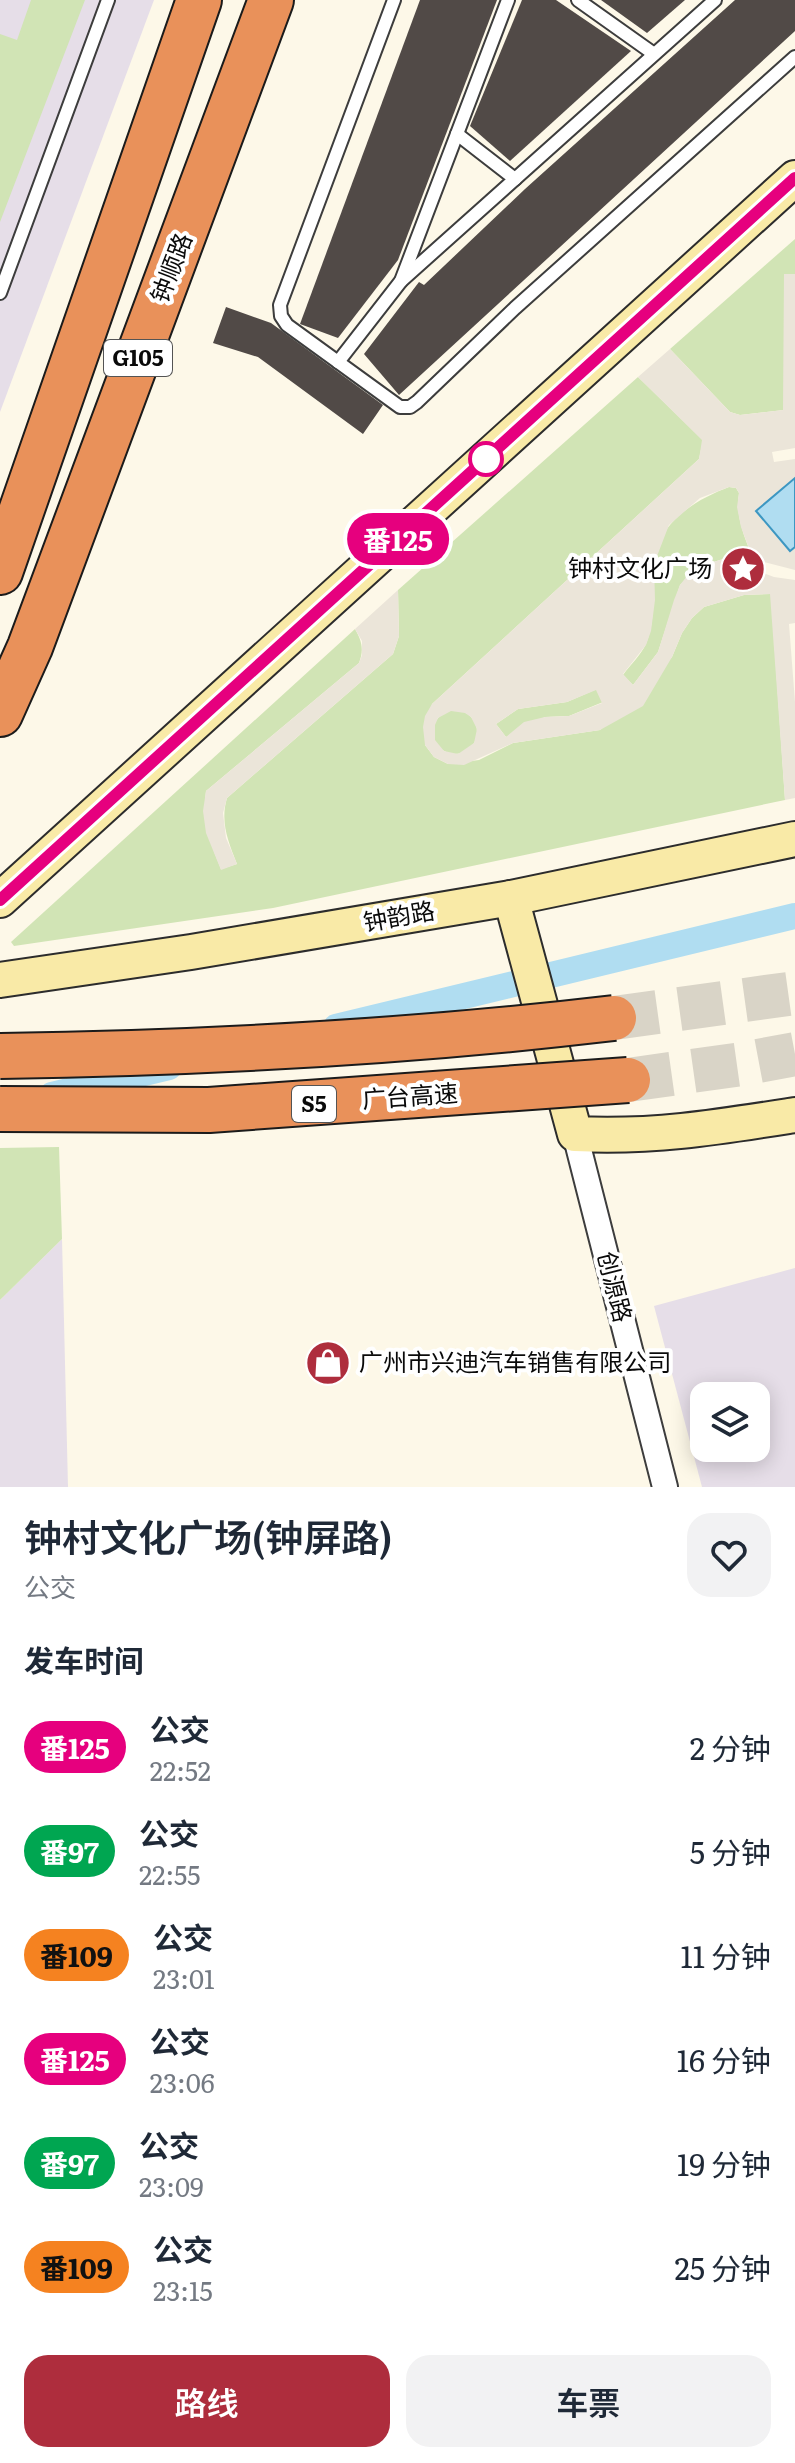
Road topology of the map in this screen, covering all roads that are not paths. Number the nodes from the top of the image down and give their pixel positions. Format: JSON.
{"nodes":[{"id":1,"x":108,"y":0,"type":"edge"},
{"id":2,"x":199,"y":0,"type":"edge"},
{"id":3,"x":271,"y":0,"type":"edge"},
{"id":4,"x":394,"y":0,"type":"edge"},
{"id":5,"x":508,"y":0,"type":"edge"},
{"id":6,"x":578,"y":0,"type":"edge"},
{"id":7,"x":715,"y":0,"type":"edge"},
{"id":8,"x":654,"y":54,"type":"junction"},
{"id":9,"x":795,"y":57,"type":"edge"},
{"id":10,"x":161,"y":103,"type":"junction"},
{"id":11,"x":223,"y":131,"type":"junction"},
{"id":12,"x":457,"y":134,"type":"junction"},
{"id":13,"x":795,"y":178,"type":"edge"},
{"id":14,"x":515,"y":179,"type":"junction"},
{"id":15,"x":401,"y":281,"type":"junction"},
{"id":16,"x":0,"y":293,"type":"edge"},
{"id":17,"x":338,"y":362,"type":"junction"},
{"id":18,"x":0,"y":572,"type":"edge"},
{"id":19,"x":0,"y":714,"type":"edge"},
{"id":20,"x":795,"y":839,"type":"edge"},
{"id":21,"x":0,"y":900,"type":"edge"},
{"id":22,"x":515,"y":914,"type":"junction"},
{"id":23,"x":0,"y":980,"type":"edge"},
{"id":24,"x":614,"y":1018,"type":"tunnel mouth"},
{"id":25,"x":0,"y":1056,"type":"edge"},
{"id":26,"x":628,"y":1080,"type":"tunnel mouth"},
{"id":27,"x":0,"y":1109,"type":"edge"},
{"id":28,"x":795,"y":1115,"type":"edge"},
{"id":29,"x":575,"y":1134,"type":"junction"},
{"id":30,"x":665,"y":1487,"type":"edge"}],
"edges":[{"from":1,"to":16,"type":"lane"},
{"from":2,"to":10,"type":"highway","number":"G105"},
{"from":3,"to":11,"type":"highway","name":"钟顺路","number":"G105"},
{"from":4,"to":17,"type":"lane"},
{"from":5,"to":12,"type":"lane"},
{"from":6,"to":8,"type":"lane"},
{"from":7,"to":8,"type":"lane"},
{"from":8,"to":14,"type":"lane"},
{"from":9,"to":17,"type":"lane"},
{"from":10,"to":11,"type":"highway"},
{"from":10,"to":18,"type":"highway","number":"G105"},
{"from":11,"to":19,"type":"highway","name":"钟顺路","number":"G105"},
{"from":12,"to":14,"type":"lane"},
{"from":12,"to":15,"type":"lane"},
{"from":13,"to":21,"type":"main road"},
{"from":14,"to":15,"type":"lane"},
{"from":15,"to":17,"type":"lane"},
{"from":20,"to":22,"type":"main road","name":"钟韵路"},
{"from":22,"to":23,"type":"main road","name":"钟韵路"},
{"from":22,"to":29,"type":"main road"},
{"from":24,"to":25,"type":"highway","bridge":true},
{"from":26,"to":27,"type":"highway","name":"广台高速","number":"S5","bridge":true},
{"from":28,"to":29,"type":"main road"},
{"from":29,"to":30,"type":"street","name":"创源路"}]}
